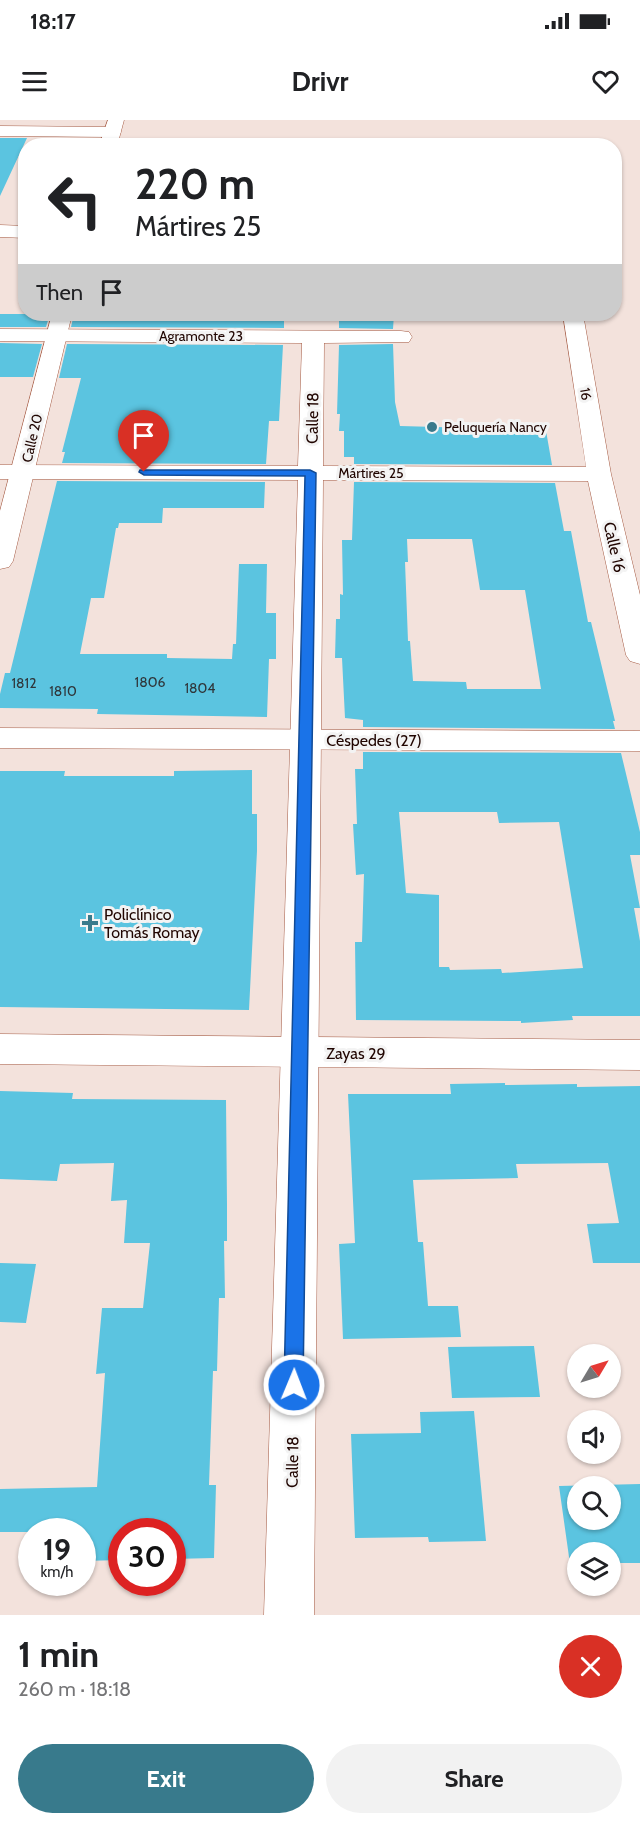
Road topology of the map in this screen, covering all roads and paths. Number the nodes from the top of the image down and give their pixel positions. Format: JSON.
{"nodes":[{"id":1,"x":0,"y":131,"type":"edge"},
{"id":2,"x":112,"y":133,"type":"edge"},
{"id":3,"x":0,"y":231,"type":"edge"},
{"id":4,"x":18,"y":232,"type":"edge"},
{"id":5,"x":574,"y":321,"type":"edge"},
{"id":6,"x":59,"y":324,"type":"edge"},
{"id":7,"x":0,"y":335,"type":"edge"},
{"id":8,"x":313,"y":337,"type":"junction"},
{"id":9,"x":401,"y":337,"type":"dead end"},
{"id":10,"x":12,"y":472,"type":"edge"},
{"id":11,"x":310,"y":473,"type":"junction"},
{"id":12,"x":599,"y":474,"type":"junction"},
{"id":13,"x":0,"y":561,"type":"edge"},
{"id":14,"x":640,"y":655,"type":"edge"},
{"id":15,"x":0,"y":738,"type":"edge"},
{"id":16,"x":306,"y":740,"type":"junction"},
{"id":17,"x":640,"y":741,"type":"edge"},
{"id":18,"x":0,"y":1049,"type":"edge"},
{"id":19,"x":300,"y":1053,"type":"junction"},
{"id":20,"x":640,"y":1054,"type":"edge"},
{"id":21,"x":289,"y":1615,"type":"edge"}],
"edges":[{"from":1,"to":2,"type":"street"},
{"from":3,"to":4,"type":"street"},
{"from":5,"to":12,"type":"street","name":"16"},
{"from":6,"to":7,"type":"street","name":"Agramonte 23"},
{"from":6,"to":8,"type":"street","name":"Agramonte 23"},
{"from":6,"to":10,"type":"street","name":"Calle 20"},
{"from":8,"to":9,"type":"street","name":"Agramonte 23"},
{"from":8,"to":11,"type":"street","name":"Calle 18"},
{"from":10,"to":11,"type":"street","name":"Mártires 25"},
{"from":10,"to":13,"type":"street","name":"Calle 20"},
{"from":11,"to":12,"type":"street","name":"Mártires 25"},
{"from":11,"to":16,"type":"street","name":"Calle 18"},
{"from":12,"to":14,"type":"street","name":"Calle 16"},
{"from":15,"to":16,"type":"street","name":"Céspedes (27)"},
{"from":16,"to":17,"type":"street","name":"Céspedes (27)"},
{"from":16,"to":19,"type":"street","name":"Calle 18"},
{"from":18,"to":19,"type":"street","name":"Zayas 29"},
{"from":19,"to":20,"type":"street","name":"Zayas 29"},
{"from":19,"to":21,"type":"street","name":"Calle 18"}]}
